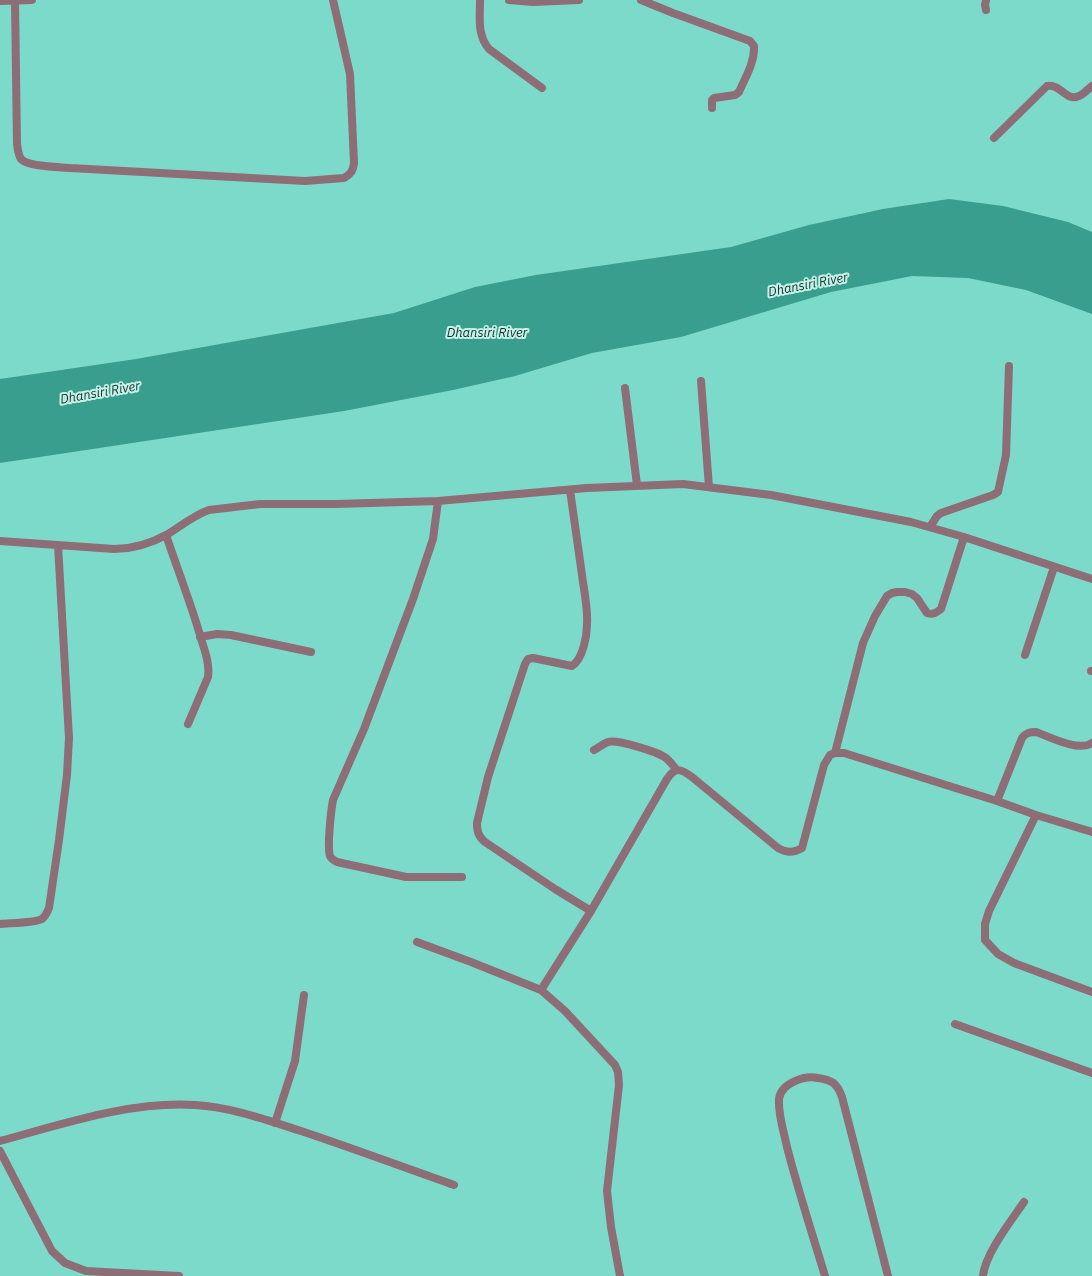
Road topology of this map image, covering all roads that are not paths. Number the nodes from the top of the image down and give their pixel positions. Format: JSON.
{"nodes":[{"id":1,"x":32,"y":0,"type":"edge"},
{"id":2,"x":333,"y":0,"type":"edge"},
{"id":3,"x":480,"y":0,"type":"edge"},
{"id":4,"x":509,"y":0,"type":"edge"},
{"id":5,"x":579,"y":0,"type":"edge"},
{"id":6,"x":986,"y":0,"type":"edge"},
{"id":7,"x":0,"y":1,"type":"edge"},
{"id":8,"x":15,"y":1,"type":"edge"},
{"id":9,"x":645,"y":1,"type":"edge"},
{"id":10,"x":986,"y":10,"type":"dead end"},
{"id":11,"x":1092,"y":86,"type":"edge"},
{"id":12,"x":542,"y":88,"type":"dead end"},
{"id":13,"x":712,"y":108,"type":"dead end"},
{"id":14,"x":994,"y":138,"type":"dead end"},
{"id":15,"x":1009,"y":366,"type":"dead end"},
{"id":16,"x":701,"y":380,"type":"dead end"},
{"id":17,"x":625,"y":388,"type":"dead end"},
{"id":18,"x":637,"y":486,"type":"junction"},
{"id":19,"x":709,"y":487,"type":"junction"},
{"id":20,"x":570,"y":490,"type":"junction"},
{"id":21,"x":438,"y":501,"type":"junction"},
{"id":22,"x":930,"y":527,"type":"junction"},
{"id":23,"x":166,"y":535,"type":"junction"},
{"id":24,"x":964,"y":537,"type":"junction"},
{"id":25,"x":0,"y":541,"type":"edge"},
{"id":26,"x":58,"y":545,"type":"junction"},
{"id":27,"x":1054,"y":567,"type":"junction"},
{"id":28,"x":1092,"y":579,"type":"edge"},
{"id":29,"x":200,"y":637,"type":"junction"},
{"id":30,"x":311,"y":652,"type":"dead end"},
{"id":31,"x":1025,"y":654,"type":"dead end"},
{"id":32,"x":188,"y":724,"type":"dead end"},
{"id":33,"x":1092,"y":743,"type":"edge"},
{"id":34,"x":594,"y":750,"type":"dead end"},
{"id":35,"x":835,"y":754,"type":"junction"},
{"id":36,"x":677,"y":770,"type":"junction"},
{"id":37,"x":998,"y":800,"type":"junction"},
{"id":38,"x":1036,"y":815,"type":"junction"},
{"id":39,"x":1092,"y":832,"type":"edge"},
{"id":40,"x":462,"y":877,"type":"dead end"},
{"id":41,"x":591,"y":911,"type":"junction"},
{"id":42,"x":0,"y":924,"type":"edge"},
{"id":43,"x":417,"y":942,"type":"dead end"},
{"id":44,"x":541,"y":990,"type":"junction"},
{"id":45,"x":1092,"y":992,"type":"edge"},
{"id":46,"x":304,"y":995,"type":"dead end"},
{"id":47,"x":955,"y":1024,"type":"dead end"},
{"id":48,"x":1092,"y":1073,"type":"edge"},
{"id":49,"x":275,"y":1123,"type":"junction"},
{"id":50,"x":0,"y":1141,"type":"edge"},
{"id":51,"x":0,"y":1151,"type":"edge"},
{"id":52,"x":454,"y":1185,"type":"dead end"},
{"id":53,"x":1024,"y":1202,"type":"dead end"},
{"id":54,"x":98,"y":1274,"type":"edge"},
{"id":55,"x":180,"y":1276,"type":"edge"},
{"id":56,"x":620,"y":1276,"type":"edge"},
{"id":57,"x":825,"y":1276,"type":"edge"},
{"id":58,"x":888,"y":1276,"type":"edge"},
{"id":59,"x":983,"y":1276,"type":"edge"}],
"edges":[{"from":1,"to":8,"type":"street"},
{"from":2,"to":8,"type":"street"},
{"from":3,"to":12,"type":"street"},
{"from":4,"to":5,"type":"street"},
{"from":6,"to":10,"type":"street"},
{"from":7,"to":8,"type":"street"},
{"from":9,"to":13,"type":"street"},
{"from":11,"to":14,"type":"street"},
{"from":15,"to":22,"type":"street"},
{"from":16,"to":19,"type":"street"},
{"from":17,"to":18,"type":"street"},
{"from":18,"to":19,"type":"street"},
{"from":18,"to":20,"type":"street"},
{"from":19,"to":22,"type":"street"},
{"from":20,"to":21,"type":"street"},
{"from":20,"to":41,"type":"street"},
{"from":21,"to":23,"type":"street"},
{"from":21,"to":40,"type":"street"},
{"from":22,"to":24,"type":"street"},
{"from":23,"to":26,"type":"street"},
{"from":23,"to":29,"type":"street"},
{"from":24,"to":27,"type":"street"},
{"from":24,"to":35,"type":"street"},
{"from":25,"to":26,"type":"street"},
{"from":26,"to":42,"type":"street"},
{"from":27,"to":28,"type":"street"},
{"from":27,"to":31,"type":"street"},
{"from":29,"to":30,"type":"street"},
{"from":29,"to":32,"type":"street"},
{"from":33,"to":37,"type":"street"},
{"from":34,"to":36,"type":"street"},
{"from":35,"to":36,"type":"street"},
{"from":35,"to":37,"type":"street"},
{"from":36,"to":41,"type":"street"},
{"from":37,"to":38,"type":"street"},
{"from":38,"to":39,"type":"street"},
{"from":38,"to":45,"type":"street"},
{"from":41,"to":44,"type":"street"},
{"from":43,"to":44,"type":"street"},
{"from":44,"to":56,"type":"street"},
{"from":46,"to":49,"type":"street"},
{"from":47,"to":48,"type":"street"},
{"from":49,"to":50,"type":"street"},
{"from":49,"to":52,"type":"street"},
{"from":51,"to":54,"type":"street"},
{"from":53,"to":59,"type":"street"},
{"from":54,"to":55,"type":"street"},
{"from":57,"to":58,"type":"street"}]}
